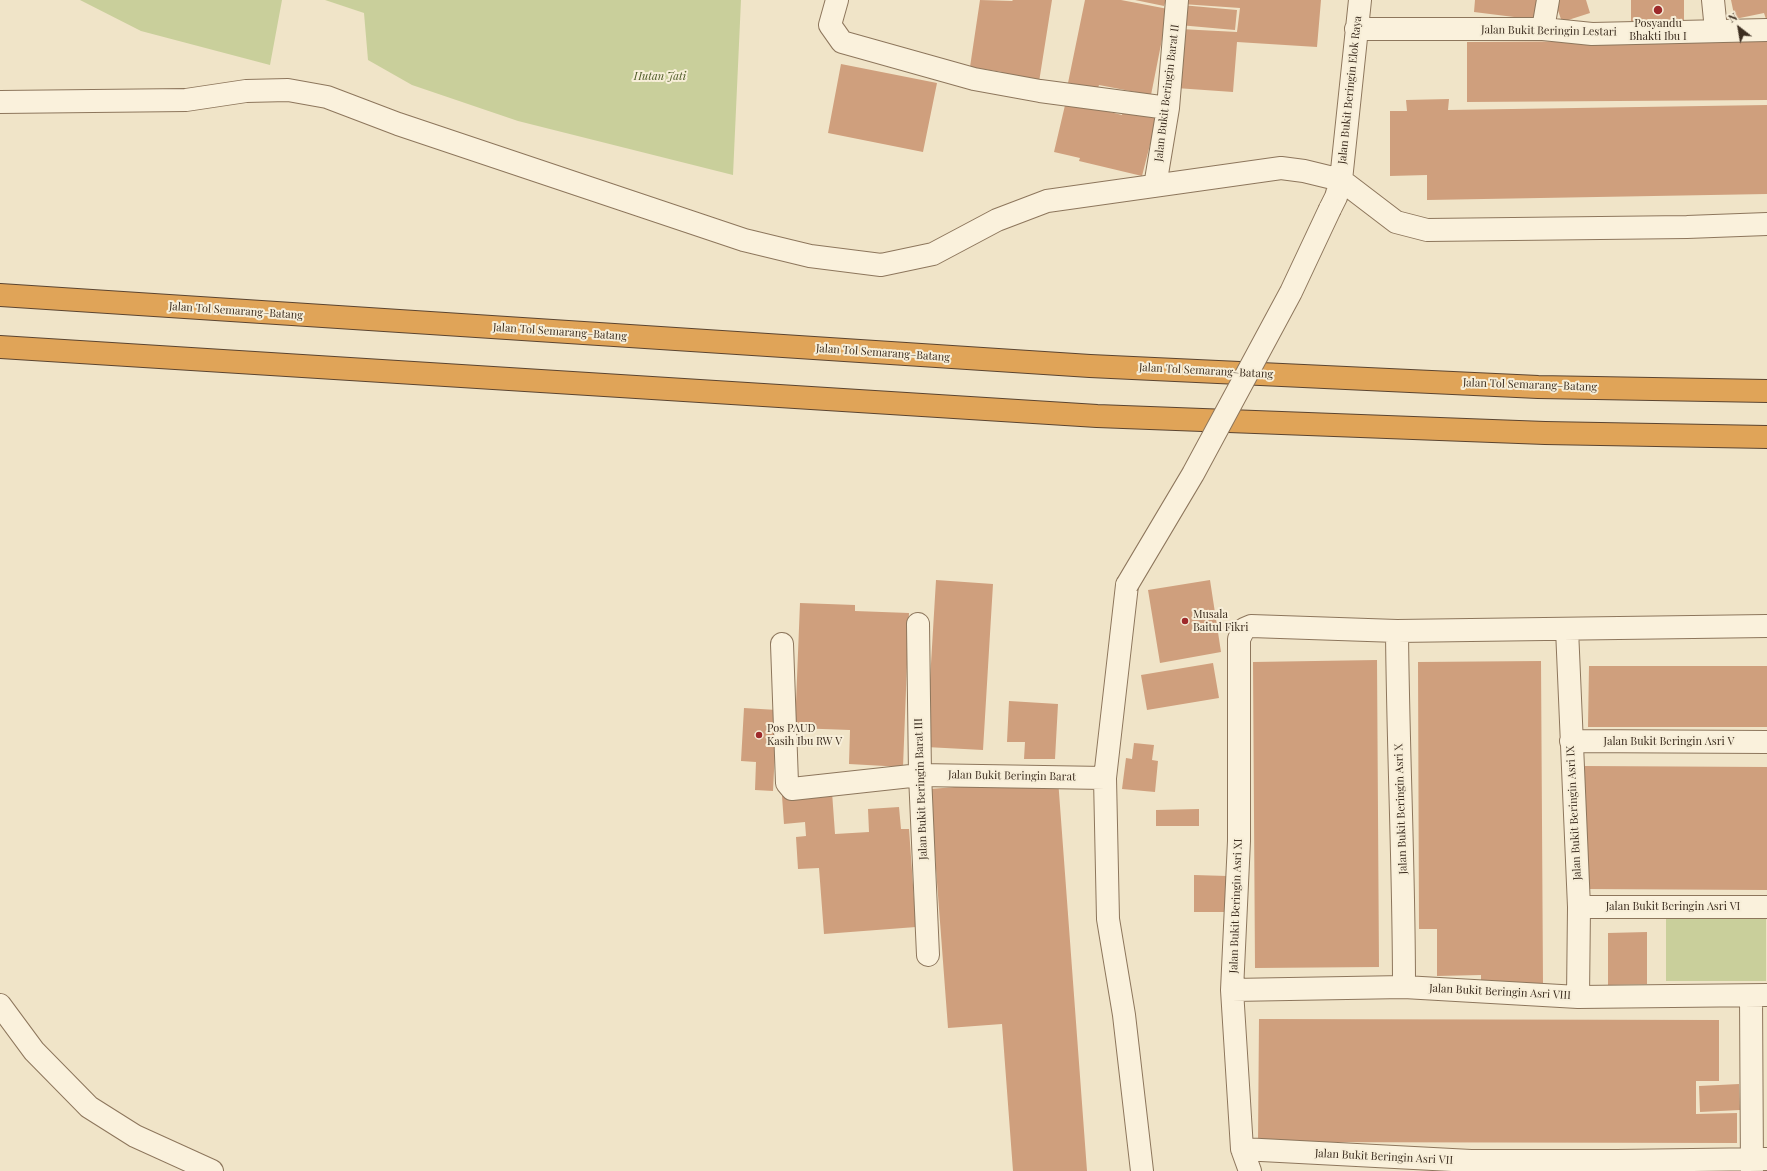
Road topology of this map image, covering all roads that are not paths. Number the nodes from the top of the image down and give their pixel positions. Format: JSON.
{"nodes":[{"id":1,"x":837,"y":0,"type":"edge"},
{"id":2,"x":1177,"y":0,"type":"edge"},
{"id":3,"x":1360,"y":0,"type":"edge"},
{"id":4,"x":1548,"y":0,"type":"edge"},
{"id":5,"x":1713,"y":0,"type":"edge"},
{"id":6,"x":1356,"y":29,"type":"junction"},
{"id":7,"x":1543,"y":29,"type":"junction"},
{"id":8,"x":1716,"y":30,"type":"junction"},
{"id":9,"x":1767,"y":30,"type":"edge"},
{"id":10,"x":0,"y":102,"type":"edge"},
{"id":11,"x":1168,"y":108,"type":"junction"},
{"id":12,"x":1341,"y":180,"type":"junction"},
{"id":13,"x":1155,"y":186,"type":"junction"},
{"id":14,"x":1767,"y":224,"type":"edge"},
{"id":15,"x":0,"y":295,"type":"edge"},
{"id":16,"x":0,"y":347,"type":"edge"},
{"id":17,"x":1767,"y":391,"type":"edge"},
{"id":18,"x":1767,"y":437,"type":"edge"},
{"id":19,"x":918,"y":624,"type":"dead end"},
{"id":20,"x":1767,"y":626,"type":"edge"},
{"id":21,"x":1568,"y":629,"type":"junction"},
{"id":22,"x":1397,"y":631,"type":"junction"},
{"id":23,"x":782,"y":644,"type":"dead end"},
{"id":24,"x":1571,"y":741,"type":"junction"},
{"id":25,"x":1767,"y":742,"type":"edge"},
{"id":26,"x":920,"y":775,"type":"junction"},
{"id":27,"x":1105,"y":778,"type":"junction"},
{"id":28,"x":1579,"y":907,"type":"junction"},
{"id":29,"x":1767,"y":907,"type":"edge"},
{"id":30,"x":928,"y":955,"type":"dead end"},
{"id":31,"x":1404,"y":987,"type":"junction"},
{"id":32,"x":1232,"y":990,"type":"junction"},
{"id":33,"x":1759,"y":996,"type":"edge"},
{"id":34,"x":1578,"y":997,"type":"junction"},
{"id":35,"x":0,"y":1005,"type":"edge"},
{"id":36,"x":1242,"y":1149,"type":"junction"},
{"id":37,"x":1757,"y":1163,"type":"edge"},
{"id":38,"x":212,"y":1171,"type":"edge"},
{"id":39,"x":1142,"y":1171,"type":"edge"},
{"id":40,"x":1250,"y":1171,"type":"edge"}],
"edges":[{"from":1,"to":11,"type":"street"},
{"from":2,"to":11,"type":"street","name":"Jalan Bukit Beringin Barat II"},
{"from":3,"to":6,"type":"street","name":"Jalan Bukit Beringin Elok Raya"},
{"from":4,"to":7,"type":"street"},
{"from":5,"to":8,"type":"street"},
{"from":6,"to":7,"type":"street","name":"Jalan Bukit Beringin Lestari"},
{"from":6,"to":12,"type":"street","name":"Jalan Bukit Beringin Elok Raya"},
{"from":7,"to":8,"type":"street","name":"Jalan Bukit Beringin Lestari"},
{"from":8,"to":9,"type":"street","name":"Jalan Bukit Beringin Lestari"},
{"from":10,"to":13,"type":"street"},
{"from":11,"to":13,"type":"street","name":"Jalan Bukit Beringin Barat II"},
{"from":12,"to":13,"type":"street"},
{"from":12,"to":14,"type":"street"},
{"from":12,"to":27,"type":"street","name":"Jalan Bukit Beringin Elok Raya","bridge":true},
{"from":15,"to":17,"type":"highway","name":"Jalan Tol Semarang–Batang"},
{"from":16,"to":18,"type":"highway"},
{"from":19,"to":26,"type":"street","name":"Jalan Bukit Beringin Barat III"},
{"from":20,"to":21,"type":"street"},
{"from":21,"to":22,"type":"street"},
{"from":21,"to":24,"type":"street","name":"Jalan Bukit Beringin Asri IX"},
{"from":22,"to":31,"type":"street","name":"Jalan Bukit Beringin Asri X"},
{"from":22,"to":32,"type":"street","name":"Jalan Bukit Beringin Asri XI"},
{"from":23,"to":26,"type":"street","name":"Jalan Bukit Beringin Barat"},
{"from":24,"to":25,"type":"street","name":"Jalan Bukit Beringin Asri V"},
{"from":24,"to":28,"type":"street","name":"Jalan Bukit Beringin Asri IX"},
{"from":26,"to":27,"type":"street","name":"Jalan Bukit Beringin Barat"},
{"from":26,"to":30,"type":"street","name":"Jalan Bukit Beringin Barat III"},
{"from":27,"to":39,"type":"street"},
{"from":28,"to":29,"type":"street","name":"Jalan Bukit Beringin Asri VI"},
{"from":28,"to":34,"type":"street","name":"Jalan Bukit Beringin Asri IX"},
{"from":31,"to":32,"type":"street","name":"Jalan Bukit Beringin Asri VIII"},
{"from":31,"to":34,"type":"street","name":"Jalan Bukit Beringin Asri VIII"},
{"from":32,"to":36,"type":"street","name":"Jalan Bukit Beringin Asri XI"},
{"from":33,"to":34,"type":"street","name":"Jalan Bukit Beringin Asri VIII"},
{"from":33,"to":37,"type":"street"},
{"from":35,"to":38,"type":"street"},
{"from":36,"to":37,"type":"street","name":"Jalan Bukit Beringin Asri VII"},
{"from":36,"to":40,"type":"street","name":"Jalan Bukit Beringin Asri XI"}]}
